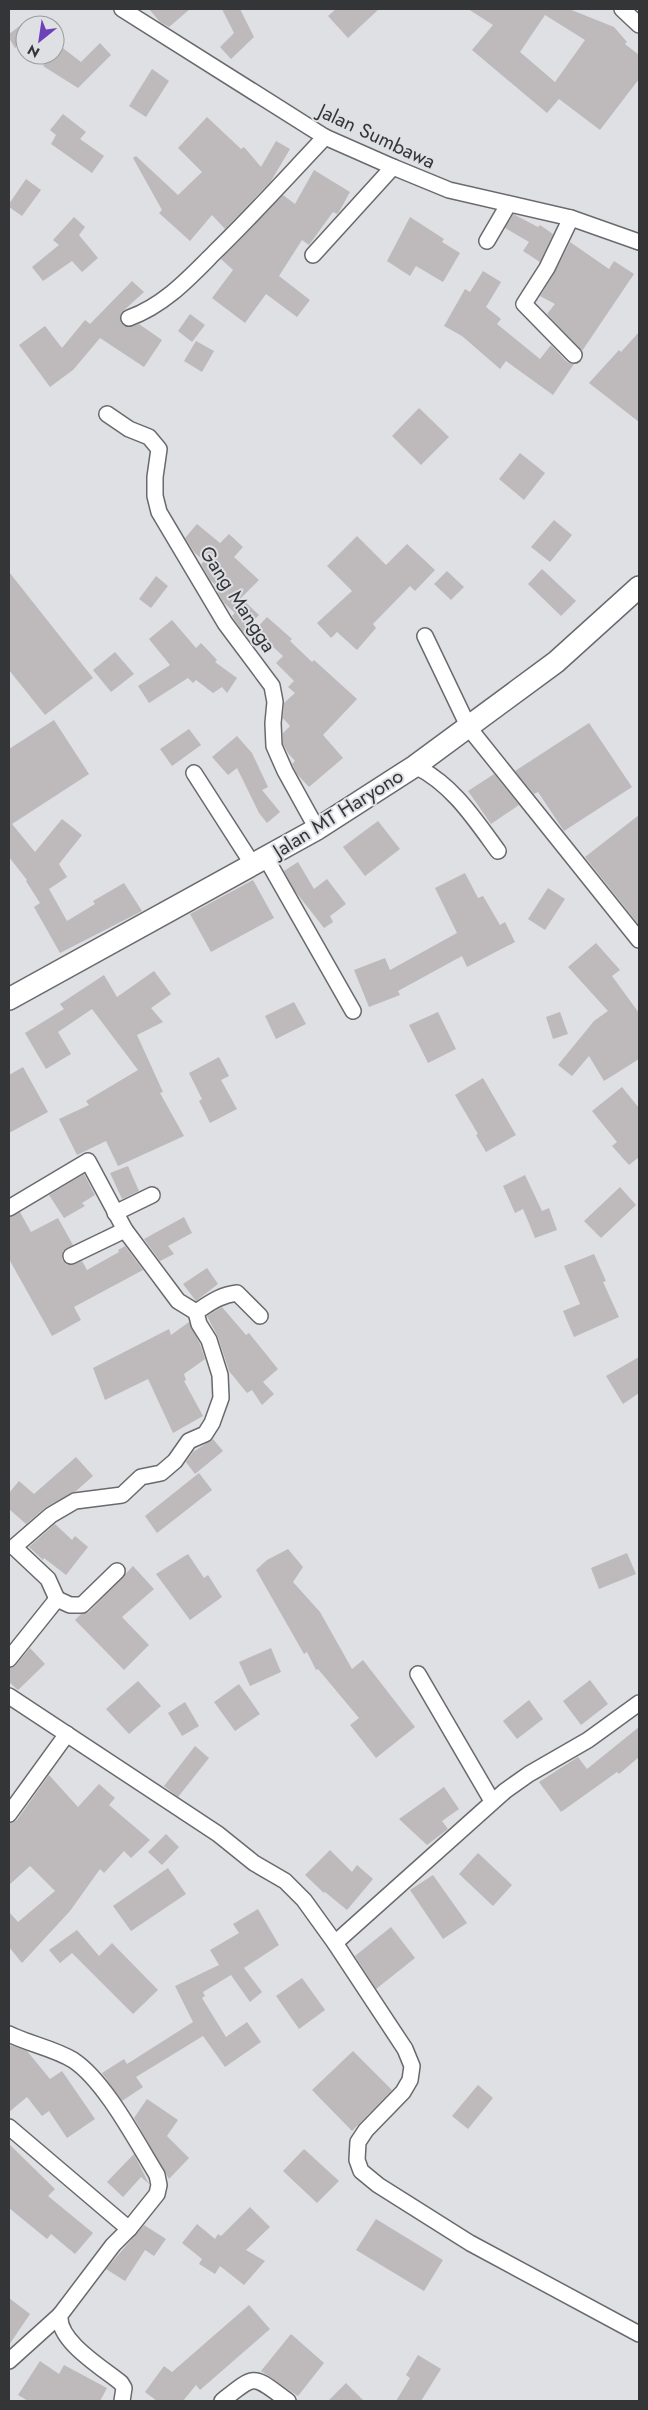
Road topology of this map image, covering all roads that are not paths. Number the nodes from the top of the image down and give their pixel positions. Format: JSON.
{"nodes":[{"id":1,"x":122,"y":9,"type":"edge"},
{"id":2,"x":622,"y":9,"type":"edge"},
{"id":3,"x":639,"y":25,"type":"edge"},
{"id":4,"x":325,"y":136,"type":"junction"},
{"id":5,"x":393,"y":167,"type":"junction"},
{"id":6,"x":508,"y":205,"type":"junction"},
{"id":7,"x":572,"y":218,"type":"junction"},
{"id":8,"x":487,"y":241,"type":"dead end"},
{"id":9,"x":639,"y":242,"type":"edge"},
{"id":10,"x":313,"y":255,"type":"dead end"},
{"id":11,"x":129,"y":318,"type":"dead end"},
{"id":12,"x":574,"y":355,"type":"dead end"},
{"id":13,"x":106,"y":414,"type":"dead end"},
{"id":14,"x":639,"y":587,"type":"edge"},
{"id":15,"x":425,"y":636,"type":"dead end"},
{"id":16,"x":468,"y":728,"type":"junction"},
{"id":17,"x":415,"y":766,"type":"junction"},
{"id":18,"x":194,"y":773,"type":"dead end"},
{"id":19,"x":317,"y":829,"type":"junction"},
{"id":20,"x":498,"y":851,"type":"dead end"},
{"id":21,"x":260,"y":861,"type":"junction"},
{"id":22,"x":639,"y":940,"type":"edge"},
{"id":23,"x":9,"y":999,"type":"edge"},
{"id":24,"x":353,"y":1011,"type":"dead end"},
{"id":25,"x":152,"y":1195,"type":"dead end"},
{"id":26,"x":9,"y":1208,"type":"edge"},
{"id":27,"x":115,"y":1213,"type":"junction"},
{"id":28,"x":125,"y":1230,"type":"junction"},
{"id":29,"x":71,"y":1256,"type":"dead end"},
{"id":30,"x":196,"y":1312,"type":"junction"},
{"id":31,"x":260,"y":1316,"type":"dead end"},
{"id":32,"x":117,"y":1571,"type":"dead end"},
{"id":33,"x":57,"y":1599,"type":"junction"},
{"id":34,"x":9,"y":1659,"type":"edge"},
{"id":35,"x":418,"y":1674,"type":"dead end"},
{"id":36,"x":9,"y":1696,"type":"edge"},
{"id":37,"x":639,"y":1703,"type":"edge"},
{"id":38,"x":67,"y":1734,"type":"junction"},
{"id":39,"x":492,"y":1801,"type":"junction"},
{"id":40,"x":9,"y":1814,"type":"edge"},
{"id":41,"x":335,"y":1943,"type":"junction"},
{"id":42,"x":9,"y":2034,"type":"edge"},
{"id":43,"x":10,"y":2131,"type":"edge"},
{"id":44,"x":129,"y":2229,"type":"junction"},
{"id":45,"x":60,"y":2315,"type":"junction"},
{"id":46,"x":639,"y":2334,"type":"edge"},
{"id":47,"x":9,"y":2361,"type":"edge"},
{"id":48,"x":122,"y":2401,"type":"edge"},
{"id":49,"x":222,"y":2401,"type":"edge"},
{"id":50,"x":288,"y":2401,"type":"edge"}],
"edges":[{"from":1,"to":4,"type":"street","name":"Jalan Sumbawa"},
{"from":2,"to":3,"type":"street"},
{"from":4,"to":5,"type":"street","name":"Jalan Sumbawa"},
{"from":4,"to":11,"type":"street"},
{"from":5,"to":6,"type":"street","name":"Jalan Sumbawa"},
{"from":5,"to":10,"type":"street"},
{"from":6,"to":7,"type":"street","name":"Jalan Sumbawa"},
{"from":6,"to":8,"type":"street"},
{"from":7,"to":9,"type":"street","name":"Jalan Sumbawa"},
{"from":7,"to":12,"type":"street"},
{"from":13,"to":19,"type":"street","name":"Gang Mangga"},
{"from":14,"to":16,"type":"main road","name":"Jalan MT Haryono"},
{"from":15,"to":16,"type":"street"},
{"from":16,"to":17,"type":"main road","name":"Jalan MT Haryono"},
{"from":16,"to":22,"type":"street"},
{"from":17,"to":19,"type":"main road","name":"Jalan MT Haryono"},
{"from":17,"to":20,"type":"street"},
{"from":18,"to":21,"type":"street"},
{"from":19,"to":21,"type":"main road","name":"Jalan MT Haryono"},
{"from":21,"to":23,"type":"main road","name":"Jalan MT Haryono"},
{"from":21,"to":24,"type":"street"},
{"from":25,"to":27,"type":"street"},
{"from":26,"to":27,"type":"street"},
{"from":27,"to":28,"type":"street"},
{"from":28,"to":29,"type":"street"},
{"from":28,"to":30,"type":"street"},
{"from":30,"to":31,"type":"street"},
{"from":30,"to":33,"type":"street"},
{"from":32,"to":33,"type":"street"},
{"from":33,"to":34,"type":"street"},
{"from":35,"to":39,"type":"street"},
{"from":36,"to":38,"type":"street"},
{"from":37,"to":39,"type":"street"},
{"from":38,"to":40,"type":"street"},
{"from":38,"to":41,"type":"street"},
{"from":39,"to":41,"type":"street"},
{"from":41,"to":46,"type":"street"},
{"from":42,"to":44,"type":"street"},
{"from":43,"to":44,"type":"street"},
{"from":44,"to":45,"type":"street"},
{"from":45,"to":47,"type":"street"},
{"from":45,"to":48,"type":"street"},
{"from":49,"to":50,"type":"street"}]}
